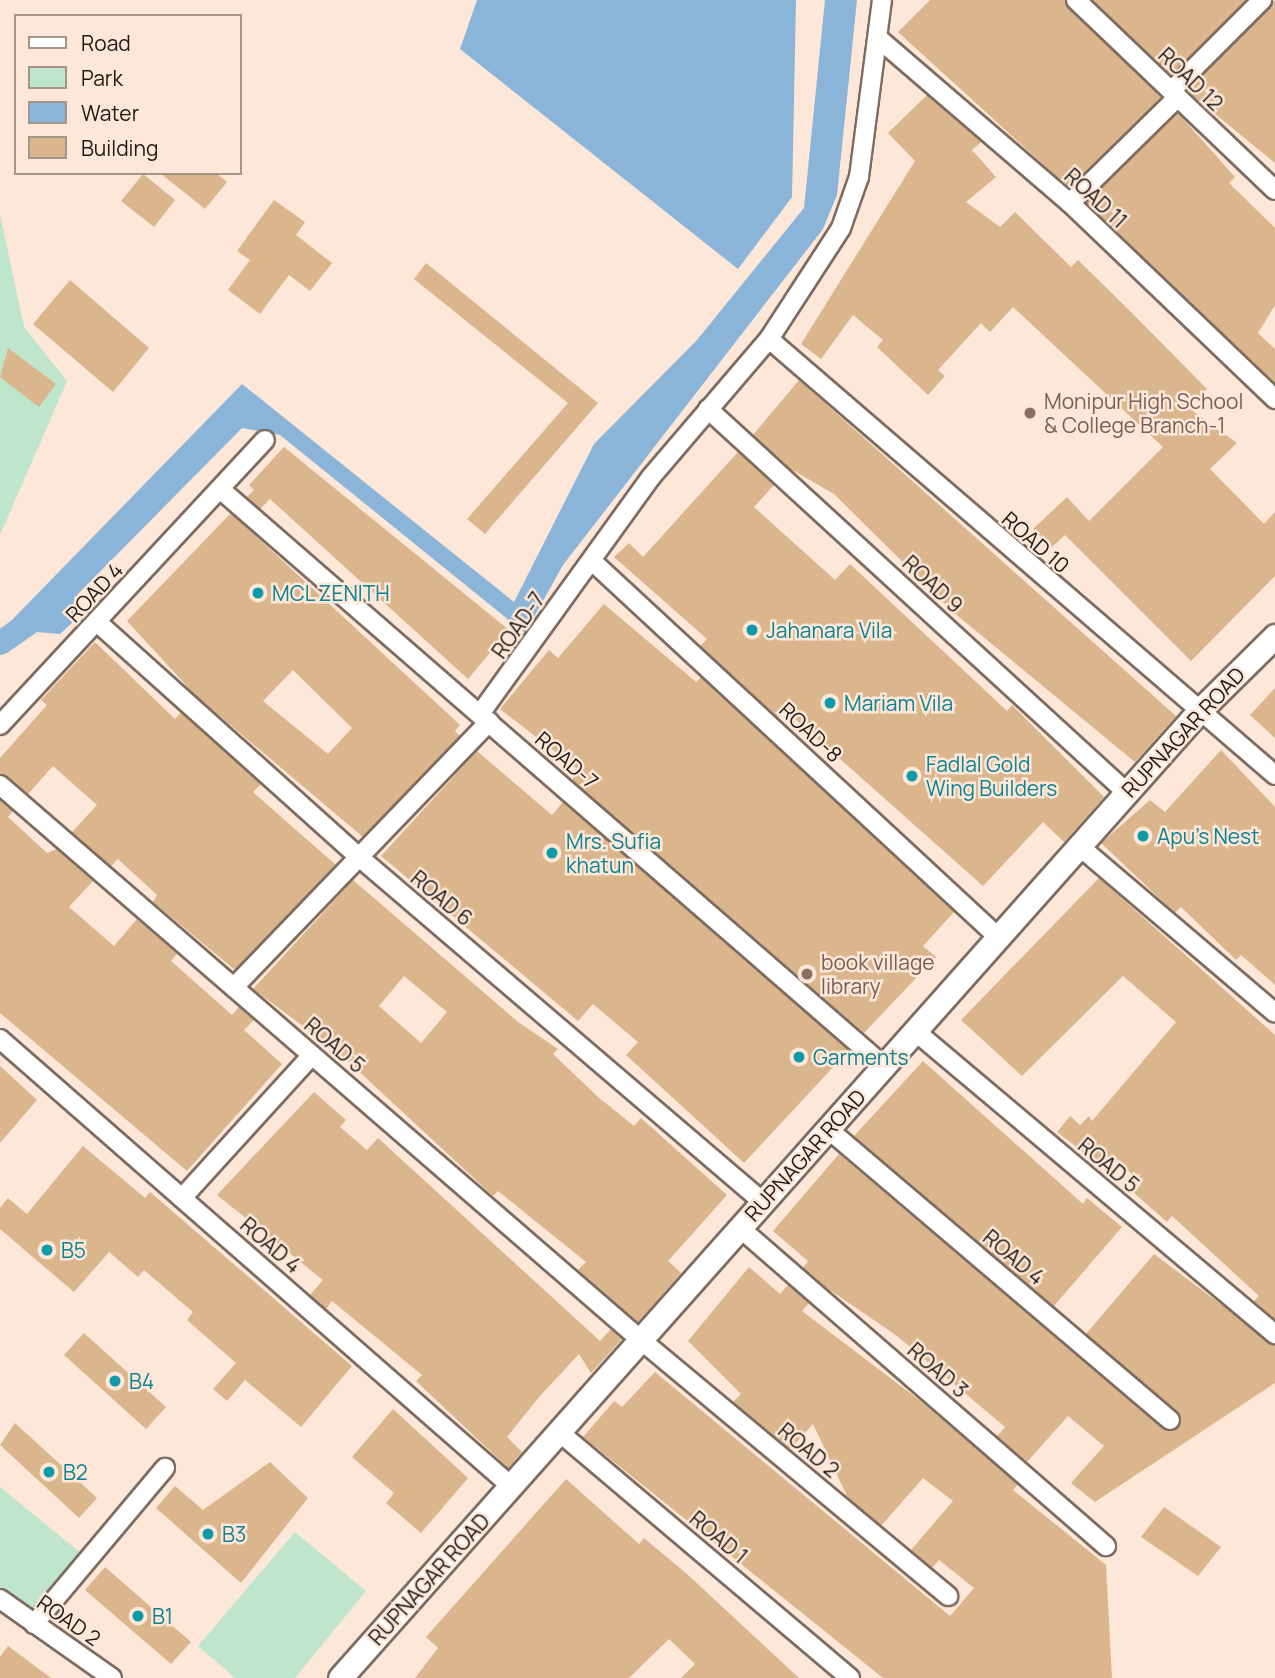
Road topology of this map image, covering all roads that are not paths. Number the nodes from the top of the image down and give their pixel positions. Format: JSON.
{"nodes":[{"id":1,"x":881,"y":0,"type":"edge"},
{"id":2,"x":1076,"y":0,"type":"edge"},
{"id":3,"x":1262,"y":0,"type":"edge"},
{"id":4,"x":878,"y":38,"type":"junction"},
{"id":5,"x":1174,"y":94,"type":"junction"},
{"id":6,"x":1275,"y":190,"type":"edge"},
{"id":7,"x":1070,"y":203,"type":"junction"},
{"id":8,"x":769,"y":339,"type":"junction"},
{"id":9,"x":1275,"y":399,"type":"edge"},
{"id":10,"x":708,"y":409,"type":"junction"},
{"id":11,"x":265,"y":440,"type":"dead end"},
{"id":12,"x":220,"y":489,"type":"junction"},
{"id":13,"x":592,"y":561,"type":"junction"},
{"id":14,"x":97,"y":622,"type":"junction"},
{"id":15,"x":1275,"y":636,"type":"edge"},
{"id":16,"x":1199,"y":711,"type":"junction"},
{"id":17,"x":484,"y":718,"type":"junction"},
{"id":18,"x":0,"y":725,"type":"edge"},
{"id":19,"x":1275,"y":775,"type":"edge"},
{"id":20,"x":0,"y":785,"type":"edge"},
{"id":21,"x":1127,"y":793,"type":"junction"},
{"id":22,"x":1079,"y":846,"type":"junction"},
{"id":23,"x":359,"y":857,"type":"junction"},
{"id":24,"x":998,"y":937,"type":"junction"},
{"id":25,"x":234,"y":987,"type":"junction"},
{"id":26,"x":1275,"y":1013,"type":"edge"},
{"id":27,"x":915,"y":1031,"type":"junction"},
{"id":28,"x":0,"y":1039,"type":"edge"},
{"id":29,"x":312,"y":1055,"type":"junction"},
{"id":30,"x":884,"y":1066,"type":"junction"},
{"id":31,"x":828,"y":1129,"type":"junction"},
{"id":32,"x":182,"y":1198,"type":"junction"},
{"id":33,"x":763,"y":1202,"type":"junction"},
{"id":34,"x":740,"y":1228,"type":"junction"},
{"id":35,"x":1275,"y":1334,"type":"edge"},
{"id":36,"x":640,"y":1340,"type":"junction"},
{"id":37,"x":1170,"y":1420,"type":"dead end"},
{"id":38,"x":559,"y":1432,"type":"junction"},
{"id":39,"x":164,"y":1468,"type":"dead end"},
{"id":40,"x":511,"y":1486,"type":"junction"},
{"id":41,"x":1106,"y":1546,"type":"dead end"},
{"id":42,"x":948,"y":1596,"type":"dead end"},
{"id":43,"x":0,"y":1599,"type":"edge"},
{"id":44,"x":34,"y":1625,"type":"junction"},
{"id":45,"x":112,"y":1678,"type":"edge"},
{"id":46,"x":340,"y":1678,"type":"edge"},
{"id":47,"x":850,"y":1678,"type":"edge"}],
"edges":[{"from":1,"to":4,"type":"street","name":"ROAD-7"},
{"from":2,"to":5,"type":"street","name":"ROAD 12"},
{"from":3,"to":5,"type":"street"},
{"from":4,"to":7,"type":"street","name":"ROAD 11"},
{"from":4,"to":8,"type":"street","name":"ROAD-7"},
{"from":5,"to":6,"type":"street","name":"ROAD 12"},
{"from":5,"to":7,"type":"street"},
{"from":7,"to":9,"type":"street","name":"ROAD 11"},
{"from":8,"to":10,"type":"street","name":"ROAD-7"},
{"from":8,"to":16,"type":"street","name":"ROAD 10"},
{"from":10,"to":13,"type":"street","name":"ROAD-7"},
{"from":10,"to":21,"type":"street","name":"ROAD 9"},
{"from":11,"to":12,"type":"street","name":"ROAD 4"},
{"from":12,"to":14,"type":"street","name":"ROAD 4"},
{"from":12,"to":17,"type":"street","name":"ROAD-7"},
{"from":13,"to":17,"type":"street","name":"ROAD-7"},
{"from":13,"to":24,"type":"street","name":"ROAD-8"},
{"from":14,"to":18,"type":"street","name":"ROAD 4"},
{"from":14,"to":23,"type":"street","name":"ROAD 6"},
{"from":15,"to":16,"type":"street","name":"RUPNAGAR ROAD"},
{"from":16,"to":19,"type":"street","name":"ROAD 10"},
{"from":16,"to":21,"type":"street","name":"RUPNAGAR ROAD"},
{"from":17,"to":23,"type":"street","name":"ROAD-7"},
{"from":17,"to":30,"type":"street","name":"ROAD-7"},
{"from":20,"to":25,"type":"street","name":"ROAD 5"},
{"from":21,"to":22,"type":"street","name":"RUPNAGAR ROAD"},
{"from":22,"to":24,"type":"street","name":"RUPNAGAR ROAD"},
{"from":22,"to":26,"type":"street"},
{"from":23,"to":25,"type":"street","name":"ROAD-7"},
{"from":23,"to":33,"type":"street","name":"ROAD 6"},
{"from":24,"to":27,"type":"street","name":"RUPNAGAR ROAD"},
{"from":25,"to":29,"type":"street","name":"ROAD 5"},
{"from":27,"to":30,"type":"street","name":"RUPNAGAR ROAD"},
{"from":27,"to":35,"type":"street","name":"ROAD 5"},
{"from":28,"to":32,"type":"street","name":"ROAD 4"},
{"from":29,"to":32,"type":"street"},
{"from":29,"to":36,"type":"street","name":"ROAD 5"},
{"from":30,"to":31,"type":"street","name":"RUPNAGAR ROAD"},
{"from":31,"to":33,"type":"street","name":"RUPNAGAR ROAD"},
{"from":31,"to":37,"type":"street","name":"ROAD 4"},
{"from":32,"to":40,"type":"street","name":"ROAD 4"},
{"from":33,"to":34,"type":"street","name":"RUPNAGAR ROAD"},
{"from":34,"to":36,"type":"street","name":"RUPNAGAR ROAD"},
{"from":34,"to":41,"type":"street","name":"ROAD 3"},
{"from":36,"to":38,"type":"street","name":"RUPNAGAR ROAD"},
{"from":36,"to":42,"type":"street","name":"ROAD 2"},
{"from":38,"to":40,"type":"street","name":"RUPNAGAR ROAD"},
{"from":38,"to":47,"type":"street","name":"ROAD 1"},
{"from":39,"to":44,"type":"street"},
{"from":40,"to":46,"type":"street","name":"RUPNAGAR ROAD"},
{"from":43,"to":44,"type":"street","name":"ROAD 2"},
{"from":44,"to":45,"type":"street","name":"ROAD 2"}]}
